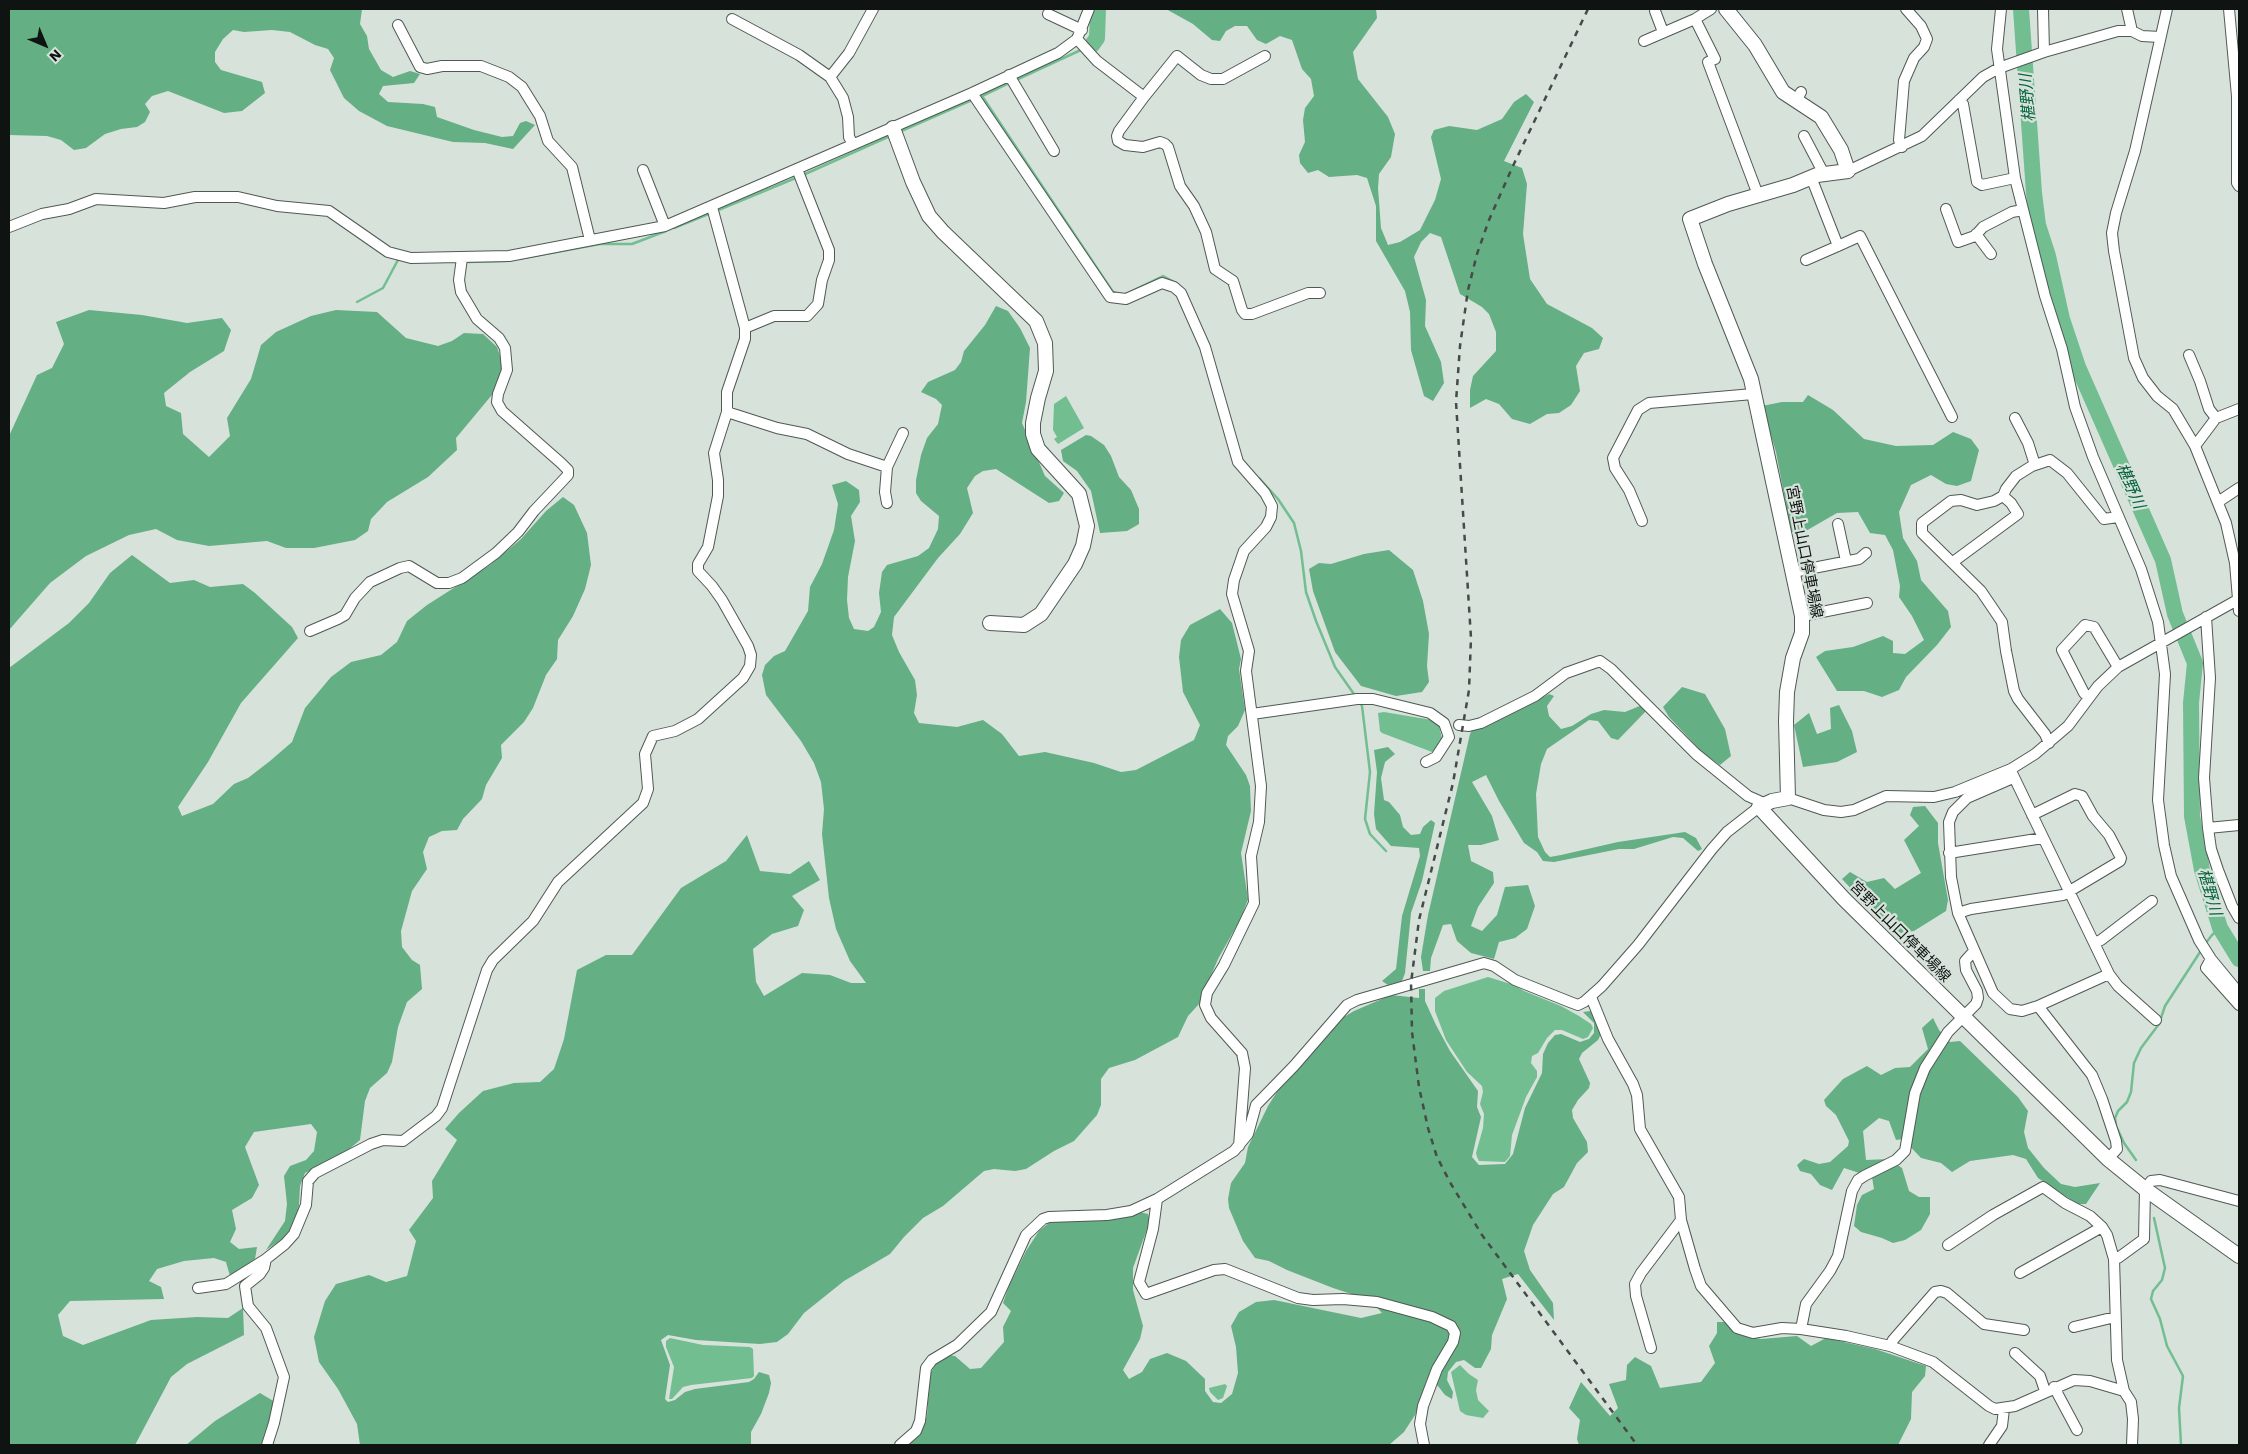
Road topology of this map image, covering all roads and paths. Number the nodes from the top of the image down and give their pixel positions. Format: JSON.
{"nodes":[{"id":1,"x":873,"y":9,"type":"edge"},
{"id":2,"x":1089,"y":9,"type":"edge"},
{"id":3,"x":1711,"y":9,"type":"edge"},
{"id":4,"x":1726,"y":9,"type":"edge"},
{"id":5,"x":1906,"y":9,"type":"edge"},
{"id":6,"x":2001,"y":9,"type":"edge"},
{"id":7,"x":2043,"y":9,"type":"edge"},
{"id":8,"x":2127,"y":9,"type":"edge"},
{"id":9,"x":2168,"y":9,"type":"edge"},
{"id":10,"x":2229,"y":9,"type":"edge"},
{"id":11,"x":1655,"y":11,"type":"dead end"},
{"id":12,"x":1048,"y":14,"type":"dead end"},
{"id":13,"x":732,"y":19,"type":"dead end"},
{"id":14,"x":1695,"y":19,"type":"junction"},
{"id":15,"x":398,"y":25,"type":"dead end"},
{"id":16,"x":2132,"y":31,"type":"junction"},
{"id":17,"x":1663,"y":32,"type":"junction"},
{"id":18,"x":1080,"y":34,"type":"junction"},
{"id":19,"x":2236,"y":36,"type":"edge"},
{"id":20,"x":2160,"y":37,"type":"junction"},
{"id":21,"x":1644,"y":41,"type":"dead end"},
{"id":22,"x":2042,"y":53,"type":"junction"},
{"id":23,"x":1265,"y":56,"type":"dead end"},
{"id":24,"x":2003,"y":66,"type":"junction"},
{"id":25,"x":1009,"y":75,"type":"junction"},
{"id":26,"x":830,"y":77,"type":"junction"},
{"id":27,"x":972,"y":93,"type":"junction"},
{"id":28,"x":2238,"y":96,"type":"edge"},
{"id":29,"x":1144,"y":97,"type":"junction"},
{"id":30,"x":1960,"y":100,"type":"junction"},
{"id":31,"x":893,"y":128,"type":"junction"},
{"id":32,"x":1804,"y":136,"type":"dead end"},
{"id":33,"x":853,"y":144,"type":"junction"},
{"id":34,"x":1902,"y":147,"type":"junction"},
{"id":35,"x":1054,"y":151,"type":"dead end"},
{"id":36,"x":2238,"y":160,"type":"edge"},
{"id":37,"x":797,"y":169,"type":"junction"},
{"id":38,"x":643,"y":170,"type":"dead end"},
{"id":39,"x":1848,"y":171,"type":"junction"},
{"id":40,"x":1824,"y":174,"type":"junction"},
{"id":41,"x":1811,"y":178,"type":"junction"},
{"id":42,"x":2015,"y":178,"type":"junction"},
{"id":43,"x":2239,"y":186,"type":"edge"},
{"id":44,"x":1758,"y":195,"type":"junction"},
{"id":45,"x":712,"y":207,"type":"junction"},
{"id":46,"x":1946,"y":209,"type":"dead end"},
{"id":47,"x":2023,"y":210,"type":"junction"},
{"id":48,"x":665,"y":226,"type":"junction"},
{"id":49,"x":9,"y":227,"type":"edge"},
{"id":50,"x":1976,"y":234,"type":"junction"},
{"id":51,"x":590,"y":240,"type":"junction"},
{"id":52,"x":1838,"y":246,"type":"junction"},
{"id":53,"x":1990,"y":254,"type":"dead end"},
{"id":54,"x":462,"y":258,"type":"junction"},
{"id":55,"x":1806,"y":260,"type":"dead end"},
{"id":56,"x":1320,"y":293,"type":"dead end"},
{"id":57,"x":745,"y":328,"type":"junction"},
{"id":58,"x":2189,"y":355,"type":"dead end"},
{"id":59,"x":1753,"y":394,"type":"junction"},
{"id":60,"x":2239,"y":409,"type":"edge"},
{"id":61,"x":727,"y":412,"type":"junction"},
{"id":62,"x":1952,"y":417,"type":"dead end"},
{"id":63,"x":2015,"y":418,"type":"dead end"},
{"id":64,"x":2216,"y":418,"type":"junction"},
{"id":65,"x":903,"y":433,"type":"dead end"},
{"id":66,"x":2194,"y":446,"type":"junction"},
{"id":67,"x":2035,"y":465,"type":"junction"},
{"id":68,"x":887,"y":467,"type":"junction"},
{"id":69,"x":2239,"y":488,"type":"edge"},
{"id":70,"x":2003,"y":496,"type":"junction"},
{"id":71,"x":2218,"y":502,"type":"junction"},
{"id":72,"x":887,"y":503,"type":"dead end"},
{"id":73,"x":2118,"y":517,"type":"junction"},
{"id":74,"x":1642,"y":521,"type":"dead end"},
{"id":75,"x":1838,"y":524,"type":"dead end"},
{"id":76,"x":1866,"y":553,"type":"dead end"},
{"id":77,"x":1846,"y":561,"type":"junction"},
{"id":78,"x":1953,"y":562,"type":"junction"},
{"id":79,"x":1793,"y":572,"type":"junction"},
{"id":80,"x":2239,"y":599,"type":"edge"},
{"id":81,"x":1867,"y":603,"type":"dead end"},
{"id":82,"x":2239,"y":611,"type":"edge"},
{"id":83,"x":1802,"y":616,"type":"junction"},
{"id":84,"x":2203,"y":618,"type":"junction"},
{"id":85,"x":990,"y":623,"type":"dead end"},
{"id":86,"x":310,"y":631,"type":"dead end"},
{"id":87,"x":2162,"y":642,"type":"junction"},
{"id":88,"x":2118,"y":667,"type":"junction"},
{"id":89,"x":2089,"y":698,"type":"junction"},
{"id":90,"x":1252,"y":714,"type":"junction"},
{"id":91,"x":1444,"y":723,"type":"junction"},
{"id":92,"x":1459,"y":725,"type":"junction"},
{"id":93,"x":1448,"y":737,"type":"junction"},
{"id":94,"x":2049,"y":743,"type":"junction"},
{"id":95,"x":1426,"y":762,"type":"dead end"},
{"id":96,"x":2012,"y":774,"type":"junction"},
{"id":97,"x":1788,"y":798,"type":"junction"},
{"id":98,"x":1762,"y":806,"type":"junction"},
{"id":99,"x":2032,"y":815,"type":"junction"},
{"id":100,"x":2239,"y":825,"type":"edge"},
{"id":101,"x":2208,"y":828,"type":"junction"},
{"id":102,"x":2043,"y":838,"type":"junction"},
{"id":103,"x":1949,"y":853,"type":"junction"},
{"id":104,"x":2069,"y":892,"type":"junction"},
{"id":105,"x":2152,"y":901,"type":"dead end"},
{"id":106,"x":1958,"y":914,"type":"junction"},
{"id":107,"x":2239,"y":918,"type":"edge"},
{"id":108,"x":2095,"y":943,"type":"junction"},
{"id":109,"x":1974,"y":951,"type":"junction"},
{"id":110,"x":2211,"y":959,"type":"junction"},
{"id":111,"x":2109,"y":974,"type":"junction"},
{"id":112,"x":2239,"y":993,"type":"edge"},
{"id":113,"x":1590,"y":997,"type":"junction"},
{"id":114,"x":2239,"y":1005,"type":"edge"},
{"id":115,"x":2038,"y":1006,"type":"junction"},
{"id":116,"x":1962,"y":1017,"type":"junction"},
{"id":117,"x":2156,"y":1020,"type":"dead end"},
{"id":118,"x":1239,"y":1146,"type":"junction"},
{"id":119,"x":2108,"y":1159,"type":"junction"},
{"id":120,"x":2145,"y":1189,"type":"junction"},
{"id":121,"x":1157,"y":1199,"type":"junction"},
{"id":122,"x":2239,"y":1201,"type":"edge"},
{"id":123,"x":1682,"y":1220,"type":"junction"},
{"id":124,"x":2102,"y":1228,"type":"junction"},
{"id":125,"x":1948,"y":1245,"type":"dead end"},
{"id":126,"x":2239,"y":1256,"type":"edge"},
{"id":127,"x":266,"y":1259,"type":"junction"},
{"id":128,"x":2114,"y":1259,"type":"junction"},
{"id":129,"x":2020,"y":1273,"type":"dead end"},
{"id":130,"x":198,"y":1288,"type":"dead end"},
{"id":131,"x":2115,"y":1317,"type":"junction"},
{"id":132,"x":2074,"y":1327,"type":"dead end"},
{"id":133,"x":1801,"y":1329,"type":"junction"},
{"id":134,"x":2024,"y":1330,"type":"dead end"},
{"id":135,"x":1890,"y":1346,"type":"junction"},
{"id":136,"x":1651,"y":1348,"type":"dead end"},
{"id":137,"x":2015,"y":1353,"type":"dead end"},
{"id":138,"x":2050,"y":1389,"type":"junction"},
{"id":139,"x":2124,"y":1391,"type":"junction"},
{"id":140,"x":2004,"y":1409,"type":"junction"},
{"id":141,"x":2076,"y":1430,"type":"dead end"},
{"id":142,"x":1993,"y":1443,"type":"edge"},
{"id":143,"x":266,"y":1445,"type":"edge"},
{"id":144,"x":900,"y":1445,"type":"edge"},
{"id":145,"x":1424,"y":1445,"type":"edge"},
{"id":146,"x":2132,"y":1445,"type":"edge"}],
"edges":[{"from":1,"to":26,"type":"street"},
{"from":2,"to":18,"type":"street"},
{"from":3,"to":14,"type":"street"},
{"from":4,"to":39,"type":"main road"},
{"from":5,"to":34,"type":"street"},
{"from":6,"to":24,"type":"street"},
{"from":7,"to":22,"type":"street"},
{"from":8,"to":16,"type":"street"},
{"from":9,"to":20,"type":"street"},
{"from":10,"to":19,"type":"street"},
{"from":11,"to":17,"type":"street"},
{"from":12,"to":18,"type":"street"},
{"from":13,"to":26,"type":"street"},
{"from":14,"to":17,"type":"street"},
{"from":14,"to":44,"type":"street"},
{"from":15,"to":51,"type":"street"},
{"from":16,"to":20,"type":"street"},
{"from":16,"to":22,"type":"street"},
{"from":17,"to":21,"type":"street"},
{"from":18,"to":25,"type":"street"},
{"from":18,"to":29,"type":"street"},
{"from":19,"to":28,"type":"street"},
{"from":20,"to":66,"type":"street"},
{"from":22,"to":24,"type":"street"},
{"from":23,"to":29,"type":"street"},
{"from":24,"to":30,"type":"street"},
{"from":24,"to":42,"type":"street"},
{"from":25,"to":27,"type":"street"},
{"from":25,"to":35,"type":"street"},
{"from":26,"to":33,"type":"street"},
{"from":27,"to":31,"type":"street"},
{"from":27,"to":90,"type":"street"},
{"from":28,"to":36,"type":"street"},
{"from":29,"to":56,"type":"street"},
{"from":30,"to":34,"type":"street"},
{"from":30,"to":42,"type":"street"},
{"from":31,"to":33,"type":"street"},
{"from":31,"to":85,"type":"main road"},
{"from":32,"to":40,"type":"street"},
{"from":33,"to":37,"type":"street"},
{"from":34,"to":39,"type":"street"},
{"from":36,"to":43,"type":"street"},
{"from":37,"to":45,"type":"street"},
{"from":37,"to":57,"type":"street"},
{"from":38,"to":48,"type":"street"},
{"from":39,"to":40,"type":"main road","name":"宮野上山口停車場線"},
{"from":40,"to":41,"type":"main road","name":"宮野上山口停車場線"},
{"from":41,"to":44,"type":"main road","name":"宮野上山口停車場線"},
{"from":41,"to":52,"type":"street"},
{"from":42,"to":47,"type":"street"},
{"from":44,"to":59,"type":"main road","name":"宮野上山口停車場線"},
{"from":45,"to":48,"type":"street"},
{"from":45,"to":57,"type":"street"},
{"from":46,"to":50,"type":"street"},
{"from":47,"to":50,"type":"street"},
{"from":47,"to":73,"type":"street"},
{"from":48,"to":51,"type":"street"},
{"from":49,"to":54,"type":"street"},
{"from":50,"to":53,"type":"street"},
{"from":51,"to":54,"type":"street"},
{"from":52,"to":55,"type":"street"},
{"from":52,"to":62,"type":"street"},
{"from":54,"to":86,"type":"street"},
{"from":57,"to":61,"type":"street"},
{"from":58,"to":64,"type":"street"},
{"from":59,"to":74,"type":"street"},
{"from":59,"to":79,"type":"main road","name":"宮野上山口停車場線"},
{"from":60,"to":64,"type":"street"},
{"from":61,"to":68,"type":"street"},
{"from":61,"to":127,"type":"street"},
{"from":63,"to":67,"type":"street"},
{"from":64,"to":66,"type":"street"},
{"from":65,"to":68,"type":"street"},
{"from":66,"to":71,"type":"street"},
{"from":67,"to":70,"type":"street"},
{"from":67,"to":73,"type":"street"},
{"from":68,"to":72,"type":"street"},
{"from":69,"to":71,"type":"street"},
{"from":70,"to":78,"type":"street"},
{"from":70,"to":78,"type":"street"},
{"from":71,"to":80,"type":"street"},
{"from":73,"to":87,"type":"street"},
{"from":75,"to":77,"type":"street"},
{"from":76,"to":77,"type":"street"},
{"from":77,"to":79,"type":"street"},
{"from":78,"to":94,"type":"street"},
{"from":79,"to":83,"type":"main road","name":"宮野上山口停車場線"},
{"from":80,"to":82,"type":"street"},
{"from":80,"to":84,"type":"street"},
{"from":81,"to":83,"type":"street"},
{"from":83,"to":97,"type":"main road","name":"宮野上山口停車場線"},
{"from":84,"to":87,"type":"street"},
{"from":84,"to":101,"type":"street"},
{"from":87,"to":88,"type":"street"},
{"from":87,"to":110,"type":"street"},
{"from":88,"to":89,"type":"street"},
{"from":88,"to":89,"type":"street"},
{"from":89,"to":94,"type":"street"},
{"from":90,"to":91,"type":"street"},
{"from":90,"to":118,"type":"street"},
{"from":91,"to":92,"type":"street"},
{"from":91,"to":93,"type":"street"},
{"from":92,"to":93,"type":"street"},
{"from":92,"to":98,"type":"street"},
{"from":93,"to":95,"type":"street"},
{"from":94,"to":96,"type":"street"},
{"from":96,"to":97,"type":"street"},
{"from":96,"to":99,"type":"street"},
{"from":96,"to":103,"type":"street"},
{"from":97,"to":98,"type":"main road"},
{"from":98,"to":113,"type":"street"},
{"from":98,"to":116,"type":"main road","name":"宮野上山口停車場線"},
{"from":99,"to":102,"type":"street"},
{"from":99,"to":104,"type":"street"},
{"from":100,"to":101,"type":"street"},
{"from":101,"to":107,"type":"street"},
{"from":102,"to":103,"type":"street"},
{"from":102,"to":104,"type":"street"},
{"from":103,"to":106,"type":"street"},
{"from":104,"to":106,"type":"street"},
{"from":104,"to":108,"type":"street"},
{"from":105,"to":108,"type":"street"},
{"from":106,"to":109,"type":"street"},
{"from":108,"to":111,"type":"street"},
{"from":109,"to":115,"type":"street"},
{"from":109,"to":116,"type":"street"},
{"from":110,"to":112,"type":"street"},
{"from":110,"to":114,"type":"street"},
{"from":111,"to":115,"type":"street"},
{"from":111,"to":117,"type":"street"},
{"from":113,"to":118,"type":"street"},
{"from":113,"to":123,"type":"street"},
{"from":115,"to":119,"type":"street"},
{"from":116,"to":119,"type":"main road","name":"宮野上山口停車場線"},
{"from":116,"to":133,"type":"street"},
{"from":118,"to":121,"type":"street"},
{"from":119,"to":120,"type":"main road","name":"宮野上山口停車場線"},
{"from":120,"to":122,"type":"street"},
{"from":120,"to":126,"type":"main road","name":"宮野上山口停車場線"},
{"from":120,"to":128,"type":"street"},
{"from":121,"to":144,"type":"street"},
{"from":121,"to":145,"type":"street"},
{"from":123,"to":133,"type":"street"},
{"from":123,"to":136,"type":"street"},
{"from":124,"to":125,"type":"street"},
{"from":124,"to":128,"type":"street"},
{"from":124,"to":129,"type":"street"},
{"from":127,"to":130,"type":"street"},
{"from":127,"to":143,"type":"street"},
{"from":128,"to":131,"type":"street"},
{"from":131,"to":132,"type":"street"},
{"from":131,"to":139,"type":"street"},
{"from":133,"to":135,"type":"street"},
{"from":134,"to":135,"type":"street"},
{"from":135,"to":140,"type":"street"},
{"from":137,"to":138,"type":"street"},
{"from":138,"to":139,"type":"street"},
{"from":138,"to":140,"type":"street"},
{"from":138,"to":141,"type":"street"},
{"from":139,"to":146,"type":"street"},
{"from":140,"to":142,"type":"street"}]}
